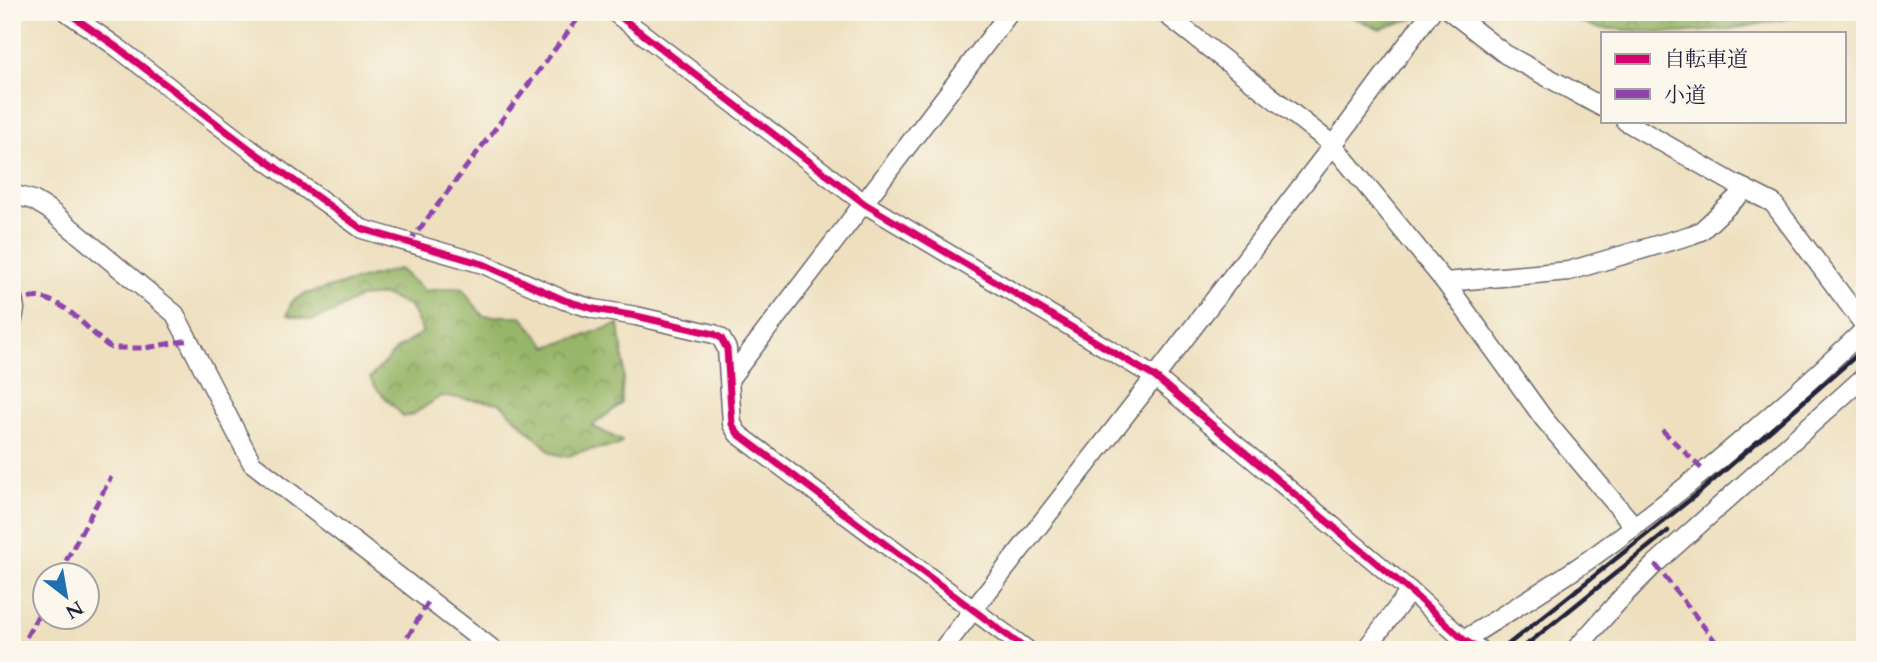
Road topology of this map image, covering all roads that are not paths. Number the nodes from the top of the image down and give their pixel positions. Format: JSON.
{"nodes":[{"id":1,"x":67,"y":12,"type":"edge"},
{"id":2,"x":614,"y":12,"type":"edge"},
{"id":3,"x":1010,"y":12,"type":"edge"},
{"id":4,"x":1163,"y":12,"type":"edge"},
{"id":5,"x":1431,"y":12,"type":"edge"},
{"id":6,"x":1451,"y":12,"type":"edge"},
{"id":7,"x":1601,"y":106,"type":"edge"},
{"id":8,"x":1627,"y":122,"type":"edge"},
{"id":9,"x":1333,"y":145,"type":"junction"},
{"id":10,"x":1746,"y":189,"type":"junction"},
{"id":11,"x":12,"y":194,"type":"edge"},
{"id":12,"x":865,"y":204,"type":"junction"},
{"id":13,"x":1445,"y":282,"type":"junction"},
{"id":14,"x":12,"y":293,"type":"edge"},
{"id":15,"x":12,"y":324,"type":"edge"},
{"id":16,"x":1865,"y":328,"type":"edge"},
{"id":17,"x":1865,"y":376,"type":"edge"},
{"id":18,"x":1155,"y":377,"type":"junction"},
{"id":19,"x":730,"y":378,"type":"junction"},
{"id":20,"x":1634,"y":526,"type":"junction"},
{"id":21,"x":1410,"y":590,"type":"junction"},
{"id":22,"x":973,"y":608,"type":"junction"},
{"id":23,"x":1474,"y":646,"type":"edge"},
{"id":24,"x":495,"y":650,"type":"edge"},
{"id":25,"x":943,"y":650,"type":"edge"},
{"id":26,"x":1027,"y":650,"type":"edge"},
{"id":27,"x":1365,"y":650,"type":"edge"},
{"id":28,"x":1575,"y":650,"type":"edge"}],
"edges":[{"from":1,"to":19,"type":"street"},
{"from":2,"to":12,"type":"street"},
{"from":3,"to":12,"type":"street"},
{"from":4,"to":9,"type":"street"},
{"from":5,"to":9,"type":"street"},
{"from":6,"to":7,"type":"street"},
{"from":8,"to":10,"type":"street"},
{"from":9,"to":13,"type":"street"},
{"from":9,"to":18,"type":"street"},
{"from":10,"to":13,"type":"street"},
{"from":10,"to":16,"type":"street"},
{"from":11,"to":24,"type":"street"},
{"from":12,"to":18,"type":"street"},
{"from":12,"to":19,"type":"street"},
{"from":13,"to":20,"type":"street"},
{"from":14,"to":15,"type":"street"},
{"from":16,"to":20,"type":"street"},
{"from":17,"to":28,"type":"street"},
{"from":18,"to":21,"type":"street"},
{"from":18,"to":22,"type":"street"},
{"from":19,"to":22,"type":"street"},
{"from":20,"to":23,"type":"street"},
{"from":21,"to":23,"type":"street"},
{"from":21,"to":27,"type":"street"},
{"from":22,"to":25,"type":"street"},
{"from":22,"to":26,"type":"street"}]}
